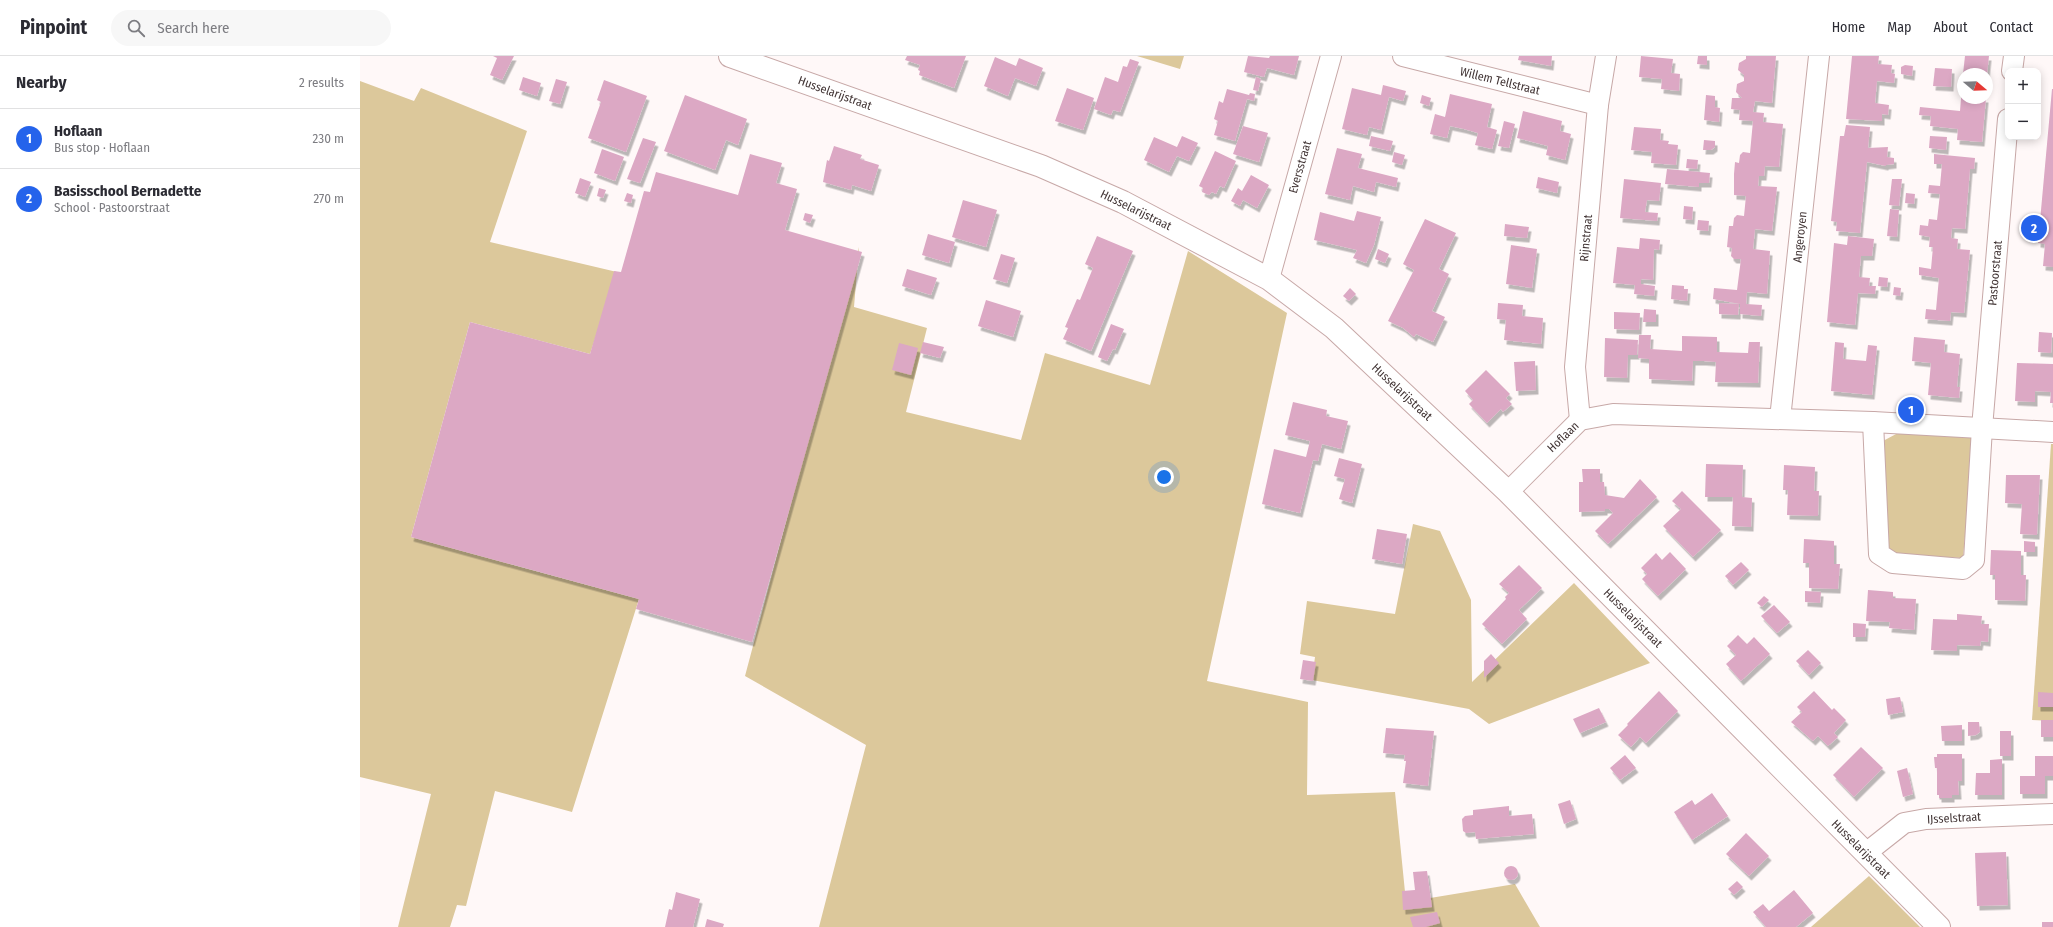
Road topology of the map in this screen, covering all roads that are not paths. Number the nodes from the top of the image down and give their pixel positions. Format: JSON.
{"nodes":[{"id":1,"x":730,"y":56,"type":"edge"},
{"id":2,"x":1331,"y":56,"type":"edge"},
{"id":3,"x":1403,"y":56,"type":"edge"},
{"id":4,"x":1606,"y":56,"type":"edge"},
{"id":5,"x":1819,"y":56,"type":"edge"},
{"id":6,"x":2014,"y":56,"type":"edge"},
{"id":7,"x":2012,"y":68,"type":"edge"},
{"id":8,"x":1598,"y":105,"type":"junction"},
{"id":9,"x":2006,"y":140,"type":"edge"},
{"id":10,"x":1268,"y":279,"type":"junction"},
{"id":11,"x":1780,"y":418,"type":"junction"},
{"id":12,"x":1580,"y":420,"type":"junction"},
{"id":13,"x":1873,"y":422,"type":"junction"},
{"id":14,"x":1982,"y":428,"type":"junction"},
{"id":15,"x":2053,"y":432,"type":"edge"},
{"id":16,"x":1508,"y":492,"type":"junction"},
{"id":17,"x":2053,"y":814,"type":"edge"},
{"id":18,"x":1866,"y":853,"type":"junction"},
{"id":19,"x":1939,"y":927,"type":"edge"}],
"edges":[{"from":1,"to":10,"type":"street","name":"Husselarijstraat"},
{"from":2,"to":10,"type":"street","name":"Eversstraat"},
{"from":3,"to":8,"type":"street","name":"Willem Tellstraat"},
{"from":4,"to":8,"type":"street","name":"Rijnstraat"},
{"from":5,"to":11,"type":"street","name":"Angeroyen"},
{"from":6,"to":7,"type":"street"},
{"from":8,"to":12,"type":"street","name":"Rijnstraat"},
{"from":9,"to":14,"type":"street","name":"Pastoorstraat"},
{"from":10,"to":16,"type":"street","name":"Husselarijstraat"},
{"from":11,"to":12,"type":"street","name":"Hoflaan"},
{"from":11,"to":13,"type":"street","name":"Hoflaan"},
{"from":12,"to":16,"type":"street","name":"Hoflaan"},
{"from":13,"to":14,"type":"street","name":"Hoflaan"},
{"from":13,"to":14,"type":"street"},
{"from":14,"to":15,"type":"street","name":"Hoflaan"},
{"from":16,"to":18,"type":"street","name":"Husselarijstraat"},
{"from":17,"to":18,"type":"street","name":"IJsselstraat"},
{"from":18,"to":19,"type":"street","name":"Husselarijstraat"}]}
